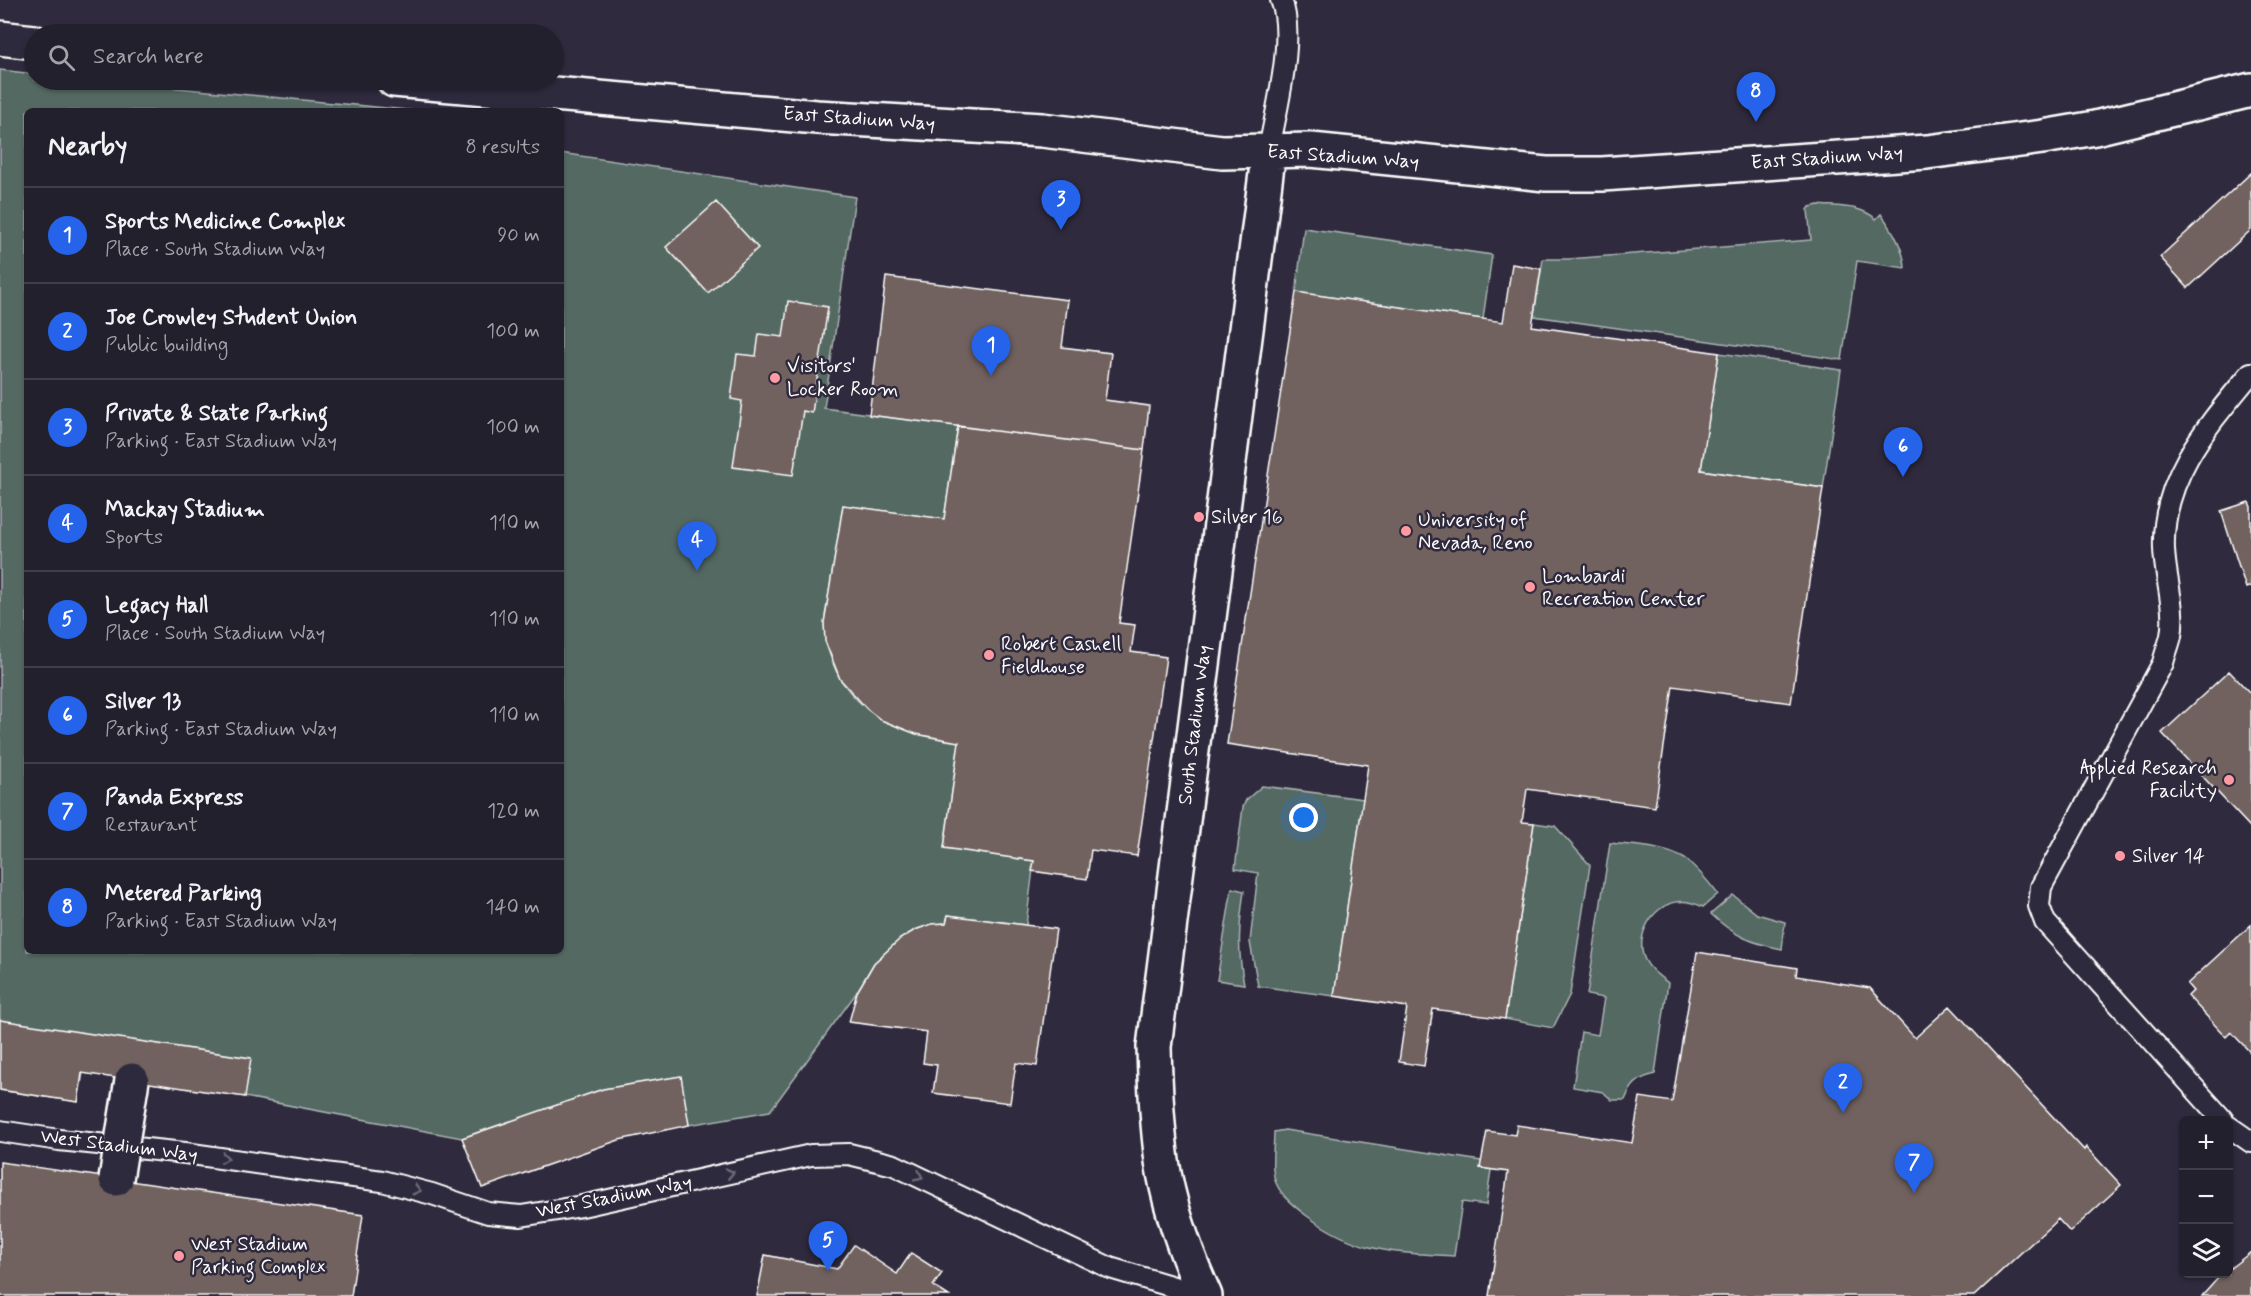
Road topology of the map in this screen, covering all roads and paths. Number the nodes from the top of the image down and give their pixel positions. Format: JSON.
{"nodes":[{"id":1,"x":1281,"y":0,"type":"edge"},
{"id":2,"x":0,"y":38,"type":"edge"},
{"id":3,"x":24,"y":41,"type":"edge"},
{"id":4,"x":508,"y":90,"type":"edge"},
{"id":5,"x":2251,"y":90,"type":"edge"},
{"id":6,"x":1269,"y":150,"type":"junction"},
{"id":7,"x":2251,"y":373,"type":"edge"},
{"id":8,"x":132,"y":1080,"type":"dead end"},
{"id":9,"x":2219,"y":1116,"type":"edge"},
{"id":10,"x":2233,"y":1129,"type":"edge"},
{"id":11,"x":0,"y":1131,"type":"edge"},
{"id":12,"x":2251,"y":1142,"type":"edge"},
{"id":13,"x":116,"y":1179,"type":"dead end"},
{"id":14,"x":1205,"y":1296,"type":"edge"}],
"edges":[{"from":1,"to":6,"type":"lane"},
{"from":2,"to":3,"type":"street"},
{"from":4,"to":6,"type":"street","name":"East Stadium Way"},
{"from":5,"to":6,"type":"street","name":"East Stadium Way"},
{"from":6,"to":14,"type":"street","name":"South Stadium Way"},
{"from":7,"to":9,"type":"lane"},
{"from":8,"to":13,"type":"street","bridge":true},
{"from":10,"to":12,"type":"lane"},
{"from":11,"to":14,"type":"lane","name":"West Stadium Way","one_way":true}]}
